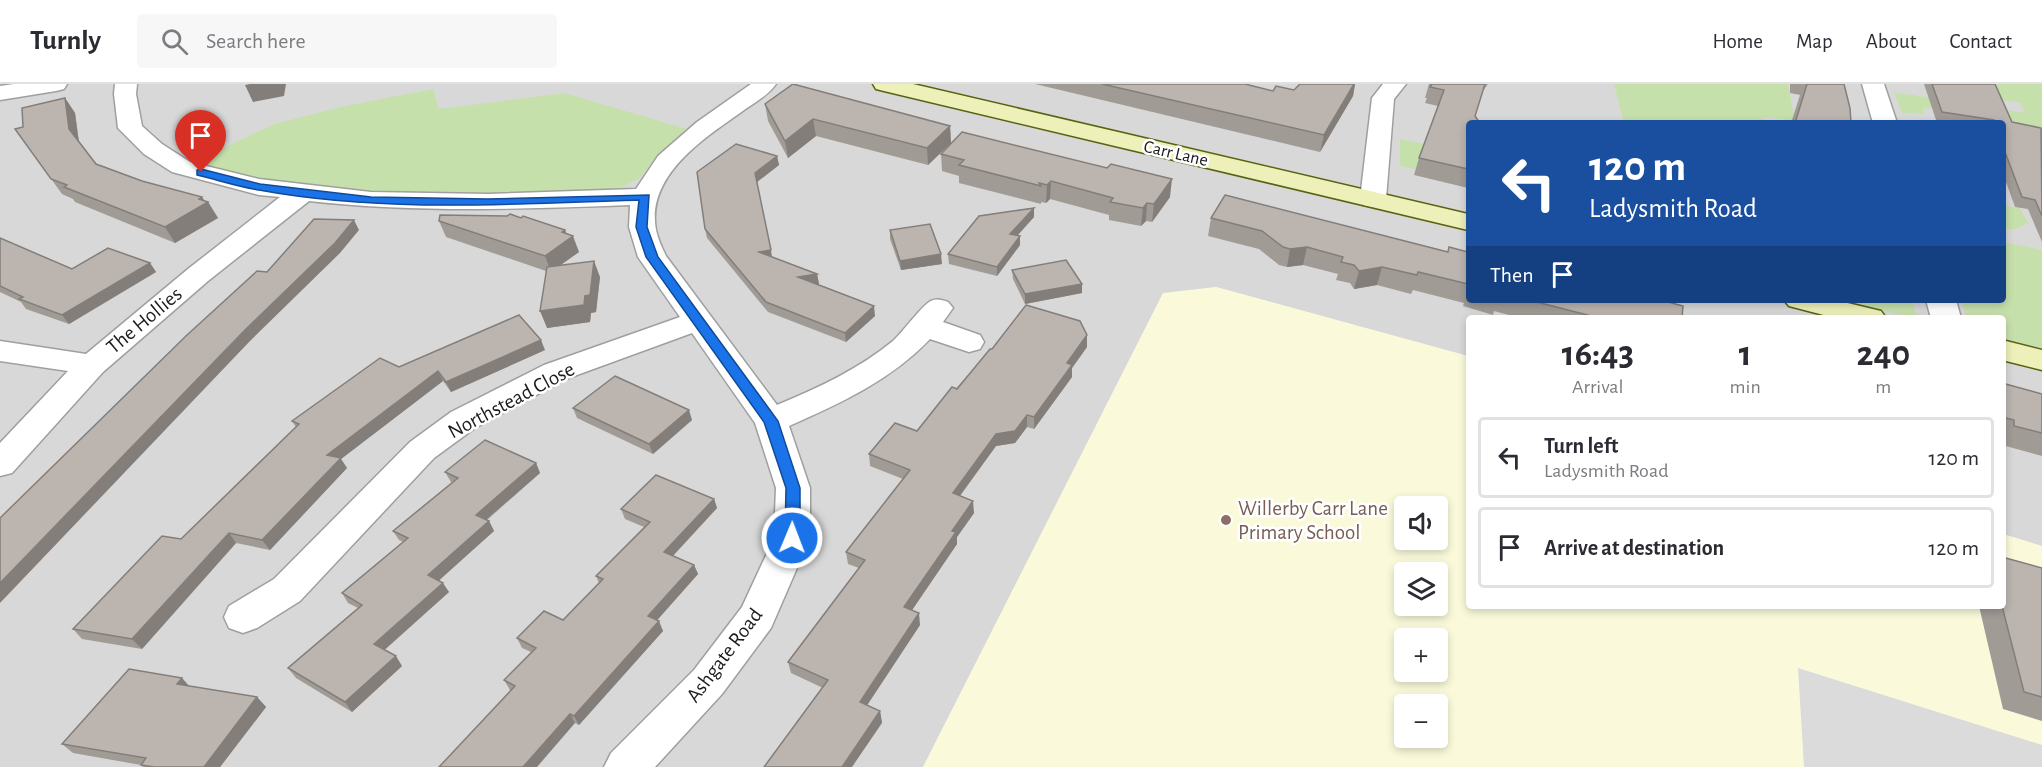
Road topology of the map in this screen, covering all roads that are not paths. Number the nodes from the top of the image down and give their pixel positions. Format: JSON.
{"nodes":[{"id":1,"x":56,"y":84,"type":"edge"},
{"id":2,"x":126,"y":84,"type":"edge"},
{"id":3,"x":765,"y":84,"type":"edge"},
{"id":4,"x":884,"y":84,"type":"edge"},
{"id":5,"x":1395,"y":84,"type":"edge"},
{"id":6,"x":1873,"y":84,"type":"edge"},
{"id":7,"x":0,"y":93,"type":"edge"},
{"id":8,"x":1884,"y":120,"type":"edge"},
{"id":9,"x":302,"y":193,"type":"junction"},
{"id":10,"x":645,"y":197,"type":"junction"},
{"id":11,"x":1373,"y":199,"type":"junction"},
{"id":12,"x":1466,"y":222,"type":"edge"},
{"id":13,"x":1811,"y":303,"type":"edge"},
{"id":14,"x":1859,"y":315,"type":"edge"},
{"id":15,"x":700,"y":320,"type":"junction"},
{"id":16,"x":969,"y":342,"type":"dead end"},
{"id":17,"x":0,"y":351,"type":"edge"},
{"id":18,"x":2006,"y":351,"type":"edge"},
{"id":19,"x":2042,"y":360,"type":"edge"},
{"id":20,"x":92,"y":365,"type":"junction"},
{"id":21,"x":771,"y":421,"type":"junction"},
{"id":22,"x":0,"y":464,"type":"edge"},
{"id":23,"x":243,"y":617,"type":"dead end"},
{"id":24,"x":626,"y":767,"type":"edge"}],
"edges":[{"from":1,"to":7,"type":"street"},
{"from":2,"to":9,"type":"street"},
{"from":3,"to":10,"type":"street","name":"Ashgate Road"},
{"from":4,"to":11,"type":"street","name":"Carr Lane"},
{"from":5,"to":11,"type":"street"},
{"from":6,"to":8,"type":"street"},
{"from":9,"to":10,"type":"street"},
{"from":9,"to":20,"type":"street","name":"The Hollies"},
{"from":10,"to":15,"type":"street","name":"Ashgate Road"},
{"from":11,"to":12,"type":"street","name":"Carr Lane"},
{"from":13,"to":14,"type":"street"},
{"from":15,"to":21,"type":"street","name":"Ashgate Road"},
{"from":15,"to":23,"type":"street","name":"Northstead Close"},
{"from":16,"to":21,"type":"street"},
{"from":17,"to":20,"type":"street"},
{"from":18,"to":19,"type":"street"},
{"from":20,"to":22,"type":"street","name":"The Hollies"},
{"from":21,"to":24,"type":"street","name":"Ashgate Road"}]}
